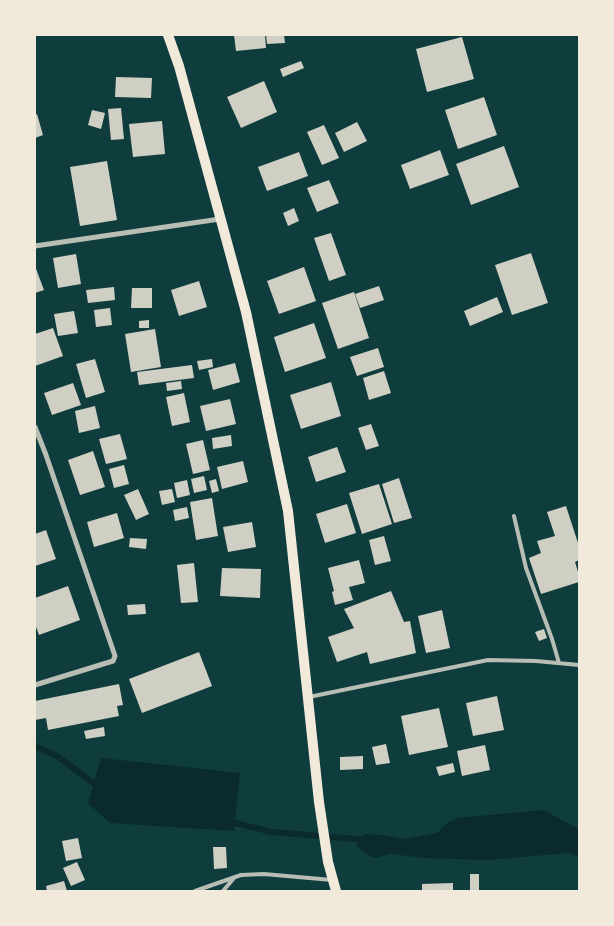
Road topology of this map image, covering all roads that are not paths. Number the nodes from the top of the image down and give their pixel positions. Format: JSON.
{"nodes":[{"id":1,"x":168,"y":35,"type":"edge"},
{"id":2,"x":221,"y":218,"type":"junction"},
{"id":3,"x":35,"y":246,"type":"edge"},
{"id":4,"x":35,"y":427,"type":"edge"},
{"id":5,"x":514,"y":516,"type":"dead end"},
{"id":6,"x":559,"y":663,"type":"junction"},
{"id":7,"x":579,"y":665,"type":"edge"},
{"id":8,"x":35,"y":685,"type":"edge"},
{"id":9,"x":309,"y":697,"type":"junction"},
{"id":10,"x":234,"y":878,"type":"junction"},
{"id":11,"x":332,"y":880,"type":"junction"},
{"id":12,"x":195,"y":891,"type":"edge"},
{"id":13,"x":223,"y":891,"type":"edge"},
{"id":14,"x":336,"y":891,"type":"edge"}],
"edges":[{"from":1,"to":2,"type":"main road"},
{"from":2,"to":3,"type":"street"},
{"from":2,"to":9,"type":"main road"},
{"from":4,"to":8,"type":"street"},
{"from":5,"to":6,"type":"lane"},
{"from":6,"to":7,"type":"lane"},
{"from":6,"to":9,"type":"lane"},
{"from":9,"to":11,"type":"main road"},
{"from":10,"to":11,"type":"lane"},
{"from":10,"to":12,"type":"lane"},
{"from":10,"to":13,"type":"lane"},
{"from":11,"to":14,"type":"main road"}]}
